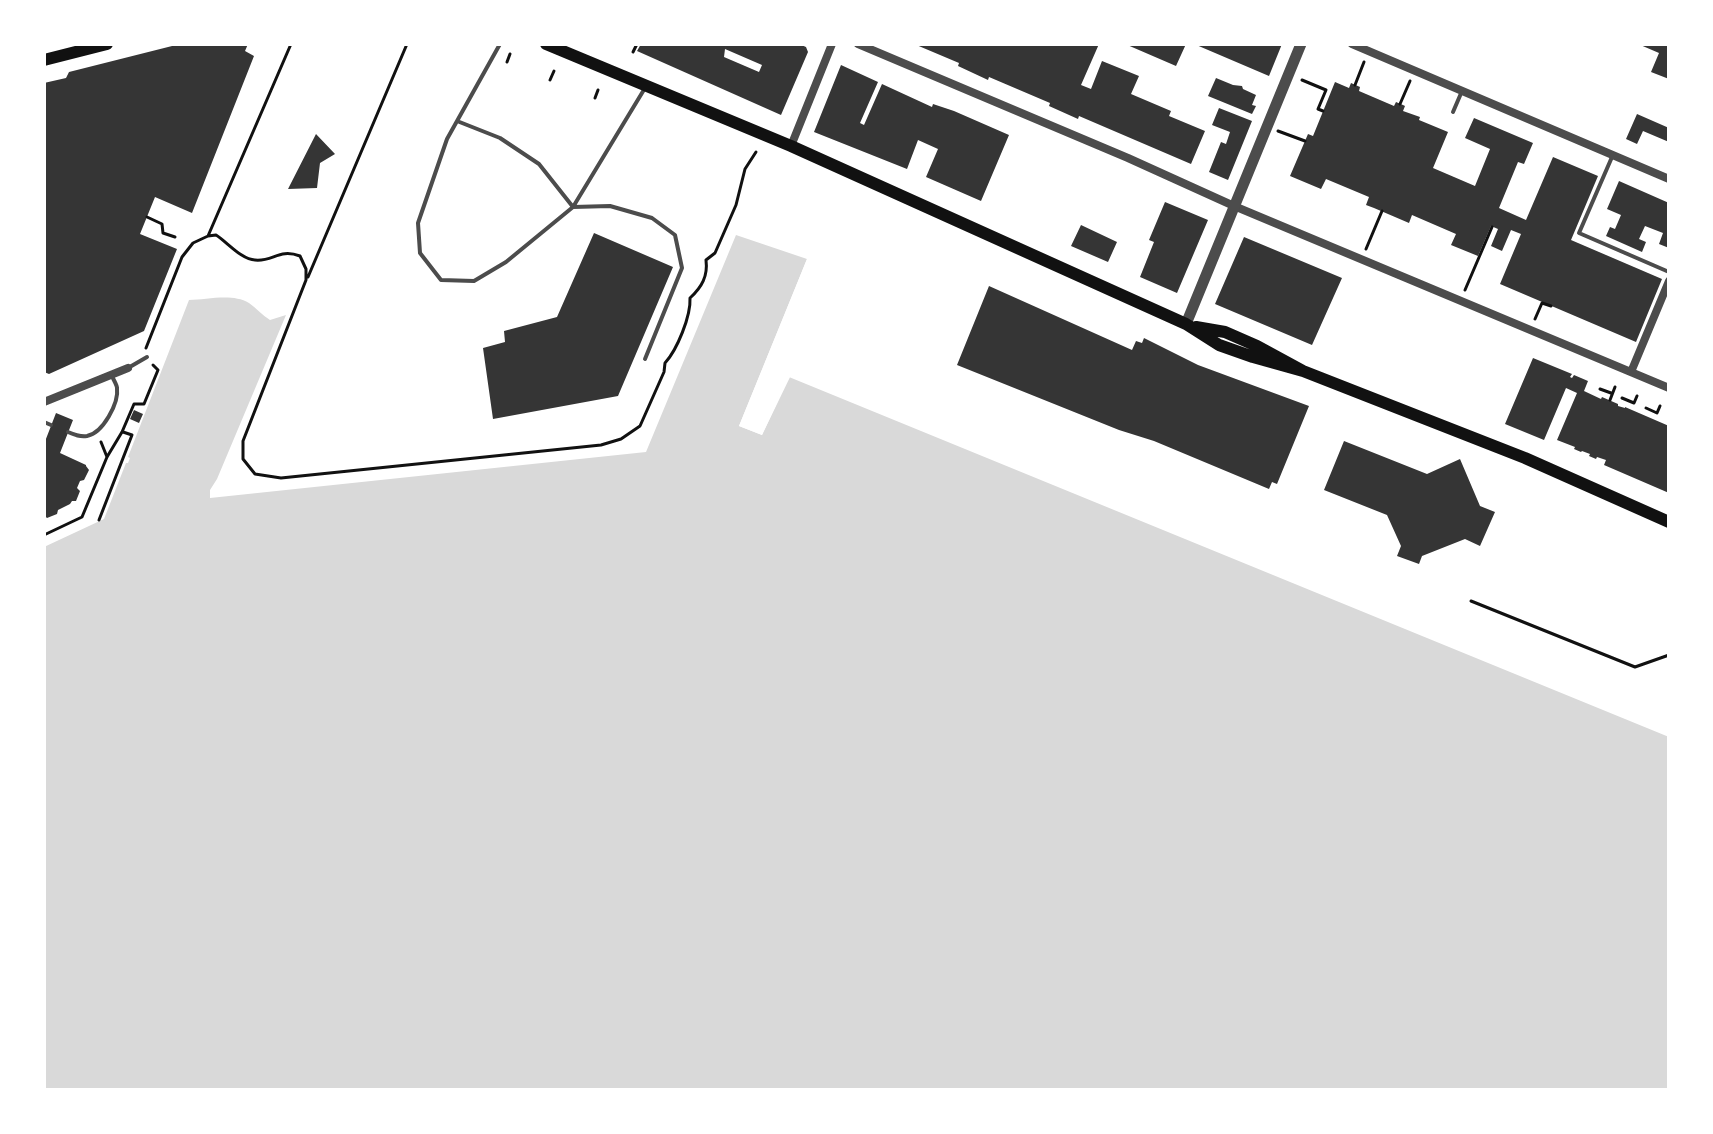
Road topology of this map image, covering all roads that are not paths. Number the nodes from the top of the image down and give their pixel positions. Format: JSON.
{"nodes":[{"id":1,"x":107,"y":44,"type":"edge"},
{"id":2,"x":500,"y":44,"type":"edge"},
{"id":3,"x":546,"y":44,"type":"edge"},
{"id":4,"x":832,"y":44,"type":"edge"},
{"id":5,"x":858,"y":44,"type":"edge"},
{"id":6,"x":1301,"y":44,"type":"edge"},
{"id":7,"x":1352,"y":44,"type":"edge"},
{"id":8,"x":44,"y":60,"type":"edge"},
{"id":9,"x":647,"y":86,"type":"junction"},
{"id":10,"x":1462,"y":91,"type":"junction"},
{"id":11,"x":1453,"y":112,"type":"dead end"},
{"id":12,"x":457,"y":121,"type":"junction"},
{"id":13,"x":791,"y":146,"type":"junction"},
{"id":14,"x":1613,"y":155,"type":"junction"},
{"id":15,"x":1669,"y":179,"type":"edge"},
{"id":16,"x":1234,"y":206,"type":"junction"},
{"id":17,"x":573,"y":207,"type":"junction"},
{"id":18,"x":1669,"y":272,"type":"edge"},
{"id":19,"x":1669,"y":281,"type":"edge"},
{"id":20,"x":1186,"y":324,"type":"junction"},
{"id":21,"x":147,"y":357,"type":"road end"},
{"id":22,"x":645,"y":359,"type":"dead end"},
{"id":23,"x":128,"y":368,"type":"joint"},
{"id":24,"x":1631,"y":372,"type":"junction"},
{"id":25,"x":112,"y":375,"type":"junction"},
{"id":26,"x":1669,"y":388,"type":"edge"},
{"id":27,"x":44,"y":402,"type":"edge"},
{"id":28,"x":44,"y":422,"type":"edge"},
{"id":29,"x":51,"y":425,"type":"dead end"},
{"id":30,"x":68,"y":432,"type":"dead end"},
{"id":31,"x":1669,"y":522,"type":"edge"}],
"edges":[{"from":1,"to":8,"type":"main road"},
{"from":2,"to":12,"type":"lane"},
{"from":3,"to":9,"type":"main road"},
{"from":4,"to":13,"type":"street"},
{"from":5,"to":16,"type":"street"},
{"from":6,"to":16,"type":"street"},
{"from":7,"to":10,"type":"street"},
{"from":9,"to":13,"type":"main road"},
{"from":9,"to":17,"type":"lane"},
{"from":10,"to":11,"type":"lane"},
{"from":10,"to":14,"type":"street"},
{"from":12,"to":17,"type":"lane"},
{"from":12,"to":17,"type":"lane"},
{"from":13,"to":20,"type":"main road"},
{"from":14,"to":15,"type":"street"},
{"from":14,"to":18,"type":"lane"},
{"from":16,"to":20,"type":"street"},
{"from":16,"to":24,"type":"street"},
{"from":17,"to":22,"type":"lane"},
{"from":19,"to":24,"type":"street"},
{"from":20,"to":31,"type":"main road"},
{"from":21,"to":23,"type":"lane"},
{"from":23,"to":25,"type":"street"},
{"from":24,"to":26,"type":"street"},
{"from":25,"to":27,"type":"street"},
{"from":25,"to":30,"type":"lane"},
{"from":28,"to":29,"type":"lane"}]}
